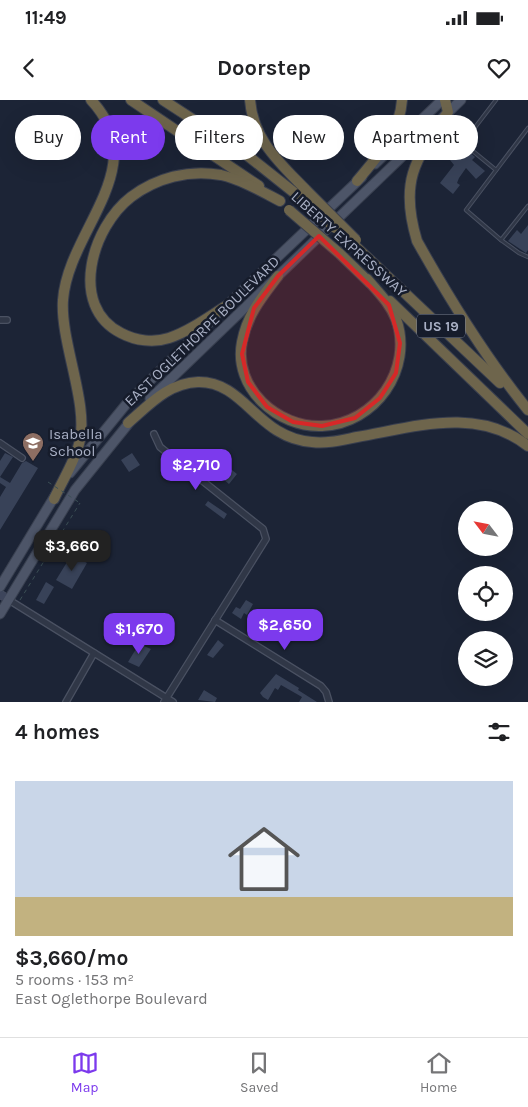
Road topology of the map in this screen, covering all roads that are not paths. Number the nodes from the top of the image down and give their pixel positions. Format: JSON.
{"nodes":[{"id":1,"x":91,"y":100,"type":"edge"},
{"id":2,"x":131,"y":100,"type":"edge"},
{"id":3,"x":163,"y":100,"type":"edge"},
{"id":4,"x":250,"y":100,"type":"edge"},
{"id":5,"x":402,"y":100,"type":"edge"},
{"id":6,"x":444,"y":100,"type":"edge"},
{"id":7,"x":461,"y":100,"type":"edge"},
{"id":8,"x":496,"y":100,"type":"edge"},
{"id":9,"x":448,"y":112,"type":"junction"},
{"id":10,"x":528,"y":128,"type":"edge"},
{"id":11,"x":496,"y":170,"type":"junction"},
{"id":12,"x":357,"y":182,"type":"junction"},
{"id":13,"x":303,"y":194,"type":"junction"},
{"id":14,"x":280,"y":202,"type":"junction"},
{"id":15,"x":528,"y":206,"type":"edge"},
{"id":16,"x":501,"y":240,"type":"junction"},
{"id":17,"x":528,"y":257,"type":"edge"},
{"id":18,"x":278,"y":276,"type":"junction"},
{"id":19,"x":367,"y":279,"type":"junction"},
{"id":20,"x":229,"y":304,"type":"junction"},
{"id":21,"x":0,"y":320,"type":"edge"},
{"id":22,"x":7,"y":320,"type":"dead end"},
{"id":23,"x":528,"y":410,"type":"edge"},
{"id":24,"x":128,"y":423,"type":"junction"},
{"id":25,"x":154,"y":434,"type":"dead end"},
{"id":26,"x":528,"y":434,"type":"edge"},
{"id":27,"x":0,"y":443,"type":"edge"},
{"id":28,"x":528,"y":446,"type":"edge"},
{"id":29,"x":22,"y":458,"type":"dead end"},
{"id":30,"x":54,"y":499,"type":"junction"},
{"id":31,"x":0,"y":587,"type":"edge"},
{"id":32,"x":0,"y":594,"type":"edge"},
{"id":33,"x":9,"y":600,"type":"junction"},
{"id":34,"x":0,"y":614,"type":"edge"},
{"id":35,"x":215,"y":620,"type":"junction"},
{"id":36,"x":94,"y":653,"type":"junction"},
{"id":37,"x":165,"y":700,"type":"edge"},
{"id":38,"x":66,"y":702,"type":"edge"},
{"id":39,"x":173,"y":702,"type":"edge"},
{"id":40,"x":328,"y":702,"type":"edge"}],
"edges":[{"from":1,"to":30,"type":"highway"},
{"from":2,"to":14,"type":"highway","name":"LIBERTY EXPRESSWAY","number":"US 19"},
{"from":3,"to":13,"type":"highway","name":"LIBERTY EXPRESSWAY"},
{"from":4,"to":13,"type":"highway"},
{"from":5,"to":12,"type":"highway"},
{"from":6,"to":9,"type":"highway"},
{"from":6,"to":12,"type":"main road","name":"EAST OGLETHORPE BOULEVARD"},
{"from":7,"to":9,"type":"main road","name":"EAST OGLETHORPE BOULEVARD"},
{"from":8,"to":11,"type":"lane"},
{"from":9,"to":18,"type":"main road","name":"EAST OGLETHORPE BOULEVARD"},
{"from":9,"to":23,"type":"highway"},
{"from":10,"to":11,"type":"lane"},
{"from":11,"to":16,"type":"lane"},
{"from":12,"to":20,"type":"main road","name":"EAST OGLETHORPE BOULEVARD"},
{"from":13,"to":23,"type":"highway","name":"LIBERTY EXPRESSWAY","number":"US 19","bridge":true},
{"from":14,"to":19,"type":"highway","name":"LIBERTY EXPRESSWAY","number":"US 19","bridge":true},
{"from":14,"to":20,"type":"highway"},
{"from":15,"to":16,"type":"lane"},
{"from":16,"to":17,"type":"lane"},
{"from":18,"to":19,"type":"highway"},
{"from":18,"to":24,"type":"main road","name":"EAST OGLETHORPE BOULEVARD"},
{"from":19,"to":26,"type":"highway","name":"LIBERTY EXPRESSWAY","number":"US 19"},
{"from":20,"to":30,"type":"main road","name":"EAST OGLETHORPE BOULEVARD"},
{"from":21,"to":22,"type":"street"},
{"from":24,"to":28,"type":"highway"},
{"from":24,"to":33,"type":"main road","name":"EAST OGLETHORPE BOULEVARD"},
{"from":25,"to":35,"type":"street"},
{"from":27,"to":29,"type":"street"},
{"from":30,"to":31,"type":"main road","name":"EAST OGLETHORPE BOULEVARD"},
{"from":32,"to":33,"type":"street"},
{"from":33,"to":34,"type":"main road","name":"EAST OGLETHORPE BOULEVARD"},
{"from":33,"to":36,"type":"street"},
{"from":35,"to":37,"type":"street"},
{"from":35,"to":40,"type":"street"},
{"from":36,"to":37,"type":"street"},
{"from":36,"to":38,"type":"street"},
{"from":37,"to":39,"type":"street"}]}
